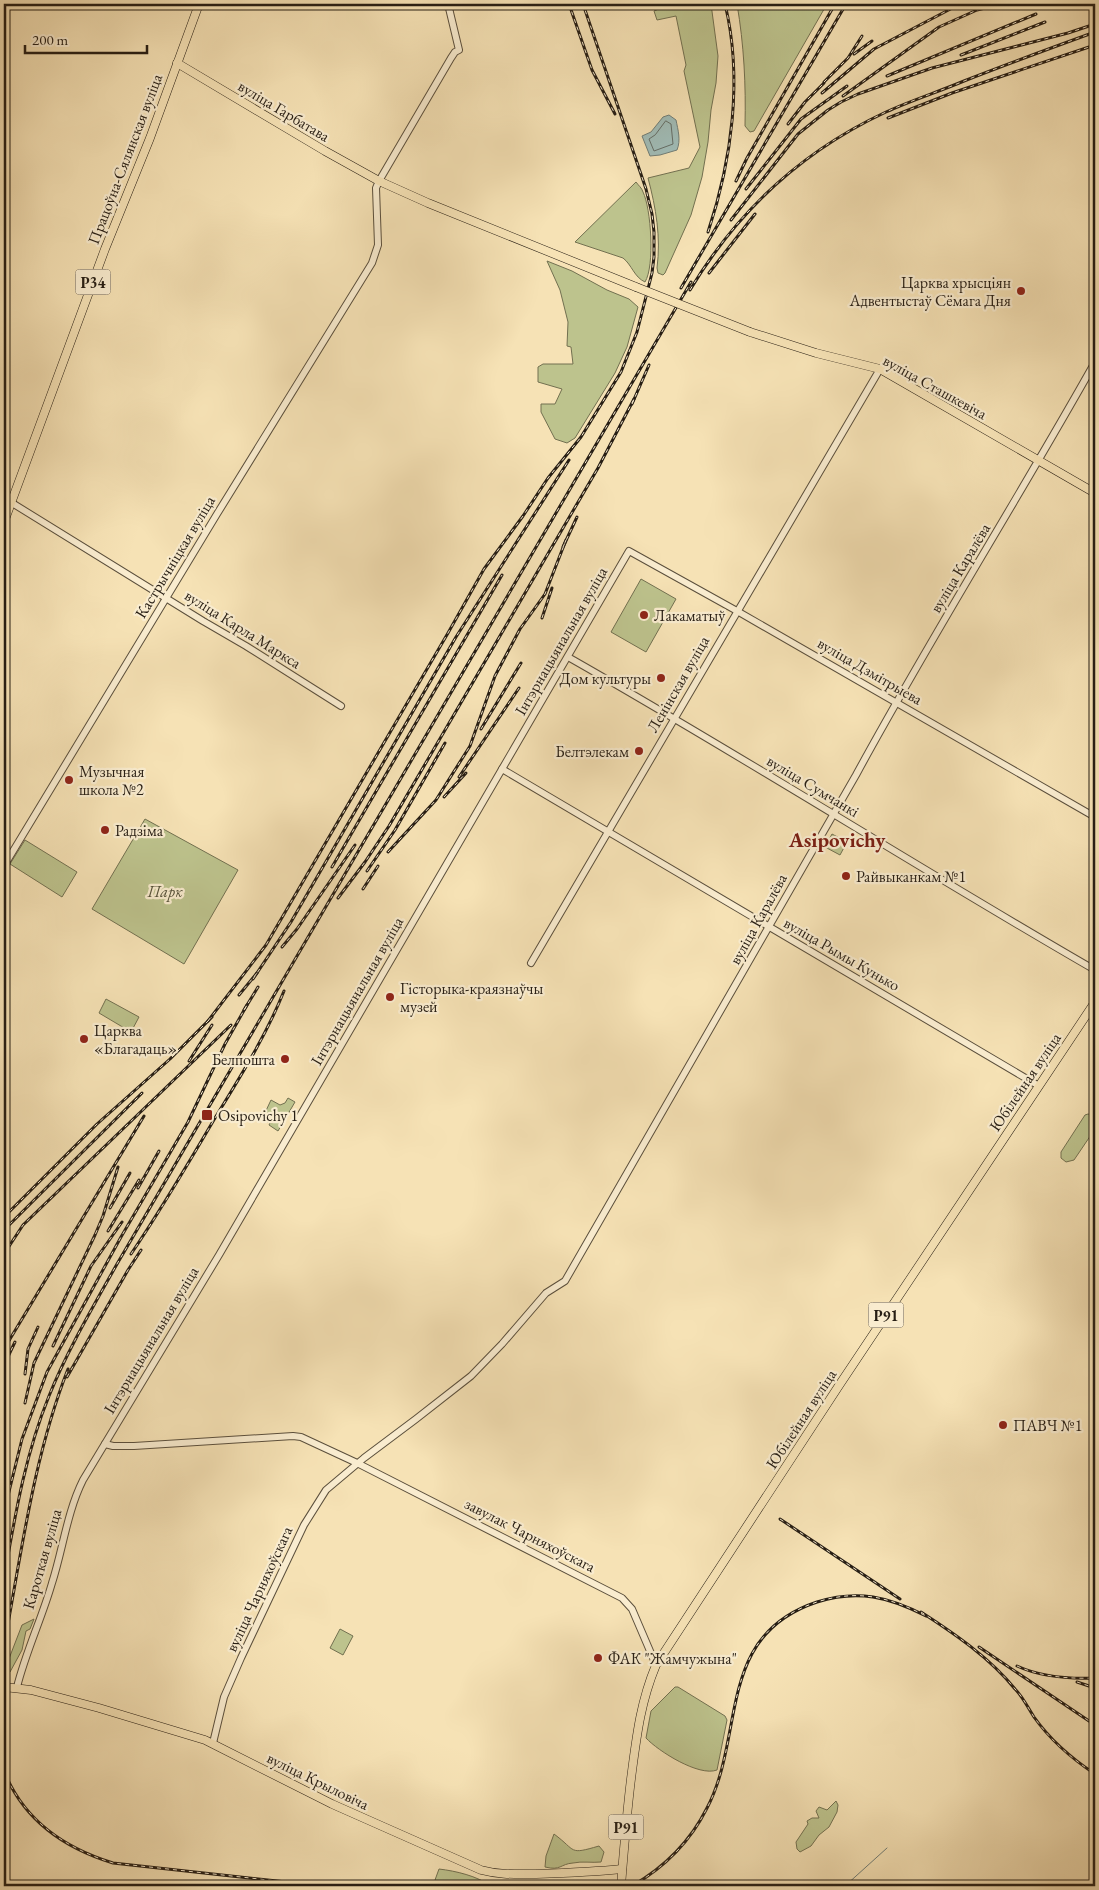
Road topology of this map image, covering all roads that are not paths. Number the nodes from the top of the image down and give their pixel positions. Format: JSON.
{"nodes":[{"id":1,"x":199,"y":4,"type":"edge"},
{"id":2,"x":448,"y":4,"type":"edge"},
{"id":3,"x":177,"y":63,"type":"junction"},
{"id":4,"x":379,"y":181,"type":"junction"},
{"id":5,"x":636,"y":287,"type":"joint"},
{"id":6,"x":1095,"y":362,"type":"edge"},
{"id":7,"x":880,"y":368,"type":"junction"},
{"id":8,"x":1039,"y":461,"type":"junction"},
{"id":9,"x":1095,"y":493,"type":"edge"},
{"id":10,"x":4,"y":498,"type":"edge"},
{"id":11,"x":11,"y":503,"type":"junction"},
{"id":12,"x":4,"y":522,"type":"edge"},
{"id":13,"x":629,"y":551,"type":"joint"},
{"id":14,"x":167,"y":598,"type":"junction"},
{"id":15,"x":737,"y":611,"type":"junction"},
{"id":16,"x":568,"y":657,"type":"junction"},
{"id":17,"x":896,"y":702,"type":"junction"},
{"id":18,"x":341,"y":706,"type":"dead end"},
{"id":19,"x":674,"y":719,"type":"junction"},
{"id":20,"x":502,"y":769,"type":"junction"},
{"id":21,"x":833,"y":814,"type":"junction"},
{"id":22,"x":1095,"y":817,"type":"edge"},
{"id":23,"x":609,"y":833,"type":"junction"},
{"id":24,"x":4,"y":866,"type":"edge"},
{"id":25,"x":768,"y":927,"type":"junction"},
{"id":26,"x":532,"y":963,"type":"dead end"},
{"id":27,"x":1095,"y":970,"type":"edge"},
{"id":28,"x":1095,"y":1002,"type":"edge"},
{"id":29,"x":1039,"y":1086,"type":"junction"},
{"id":30,"x":502,"y":1344,"type":"joint"},
{"id":31,"x":105,"y":1444,"type":"junction"},
{"id":32,"x":357,"y":1463,"type":"junction"},
{"id":33,"x":656,"y":1665,"type":"junction"},
{"id":34,"x":4,"y":1687,"type":"edge"},
{"id":35,"x":17,"y":1687,"type":"junction"},
{"id":36,"x":213,"y":1743,"type":"junction"},
{"id":37,"x":622,"y":1869,"type":"junction"},
{"id":38,"x":621,"y":1886,"type":"edge"}],
"edges":[{"from":1,"to":3,"type":"main road","name":"Працоўна-Сялянская вуліца","number":"Р34"},
{"from":2,"to":4,"type":"street"},
{"from":3,"to":4,"type":"main road","name":"вуліца Гарбатава"},
{"from":3,"to":11,"type":"main road","name":"Працоўна-Сялянская вуліца","number":"Р34"},
{"from":4,"to":5,"type":"main road","name":"вуліца Гарбатава"},
{"from":4,"to":14,"type":"street","name":"Кастрычніцкая вуліца"},
{"from":5,"to":7,"type":"main road","name":"вуліца Сташкевіча","bridge":true},
{"from":6,"to":8,"type":"street","name":"вуліца Каралёва"},
{"from":7,"to":8,"type":"main road","name":"вуліца Сташкевіча"},
{"from":7,"to":15,"type":"street","name":"Ленінская вуліца"},
{"from":8,"to":9,"type":"main road","name":"вуліца Сташкевіча"},
{"from":8,"to":17,"type":"street","name":"вуліца Каралёва"},
{"from":10,"to":11,"type":"street","name":"вуліца Карла Маркса"},
{"from":11,"to":12,"type":"main road","name":"Працоўна-Сялянская вуліца","number":"Р34"},
{"from":11,"to":14,"type":"street","name":"вуліца Карла Маркса"},
{"from":13,"to":15,"type":"street","name":"вуліца Дзмітрыева"},
{"from":13,"to":16,"type":"street","name":"Інтэрнацыянальная вуліца"},
{"from":14,"to":18,"type":"street","name":"вуліца Карла Маркса"},
{"from":14,"to":24,"type":"street","name":"Кастрычніцкая вуліца"},
{"from":15,"to":17,"type":"street","name":"вуліца Дзмітрыева"},
{"from":15,"to":19,"type":"street","name":"Ленінская вуліца"},
{"from":16,"to":19,"type":"street","name":"вуліца Сумчанкі"},
{"from":16,"to":20,"type":"street","name":"Інтэрнацыянальная вуліца"},
{"from":17,"to":21,"type":"street","name":"вуліца Каралёва"},
{"from":17,"to":22,"type":"street","name":"вуліца Дзмітрыева"},
{"from":19,"to":21,"type":"street","name":"вуліца Сумчанкі"},
{"from":19,"to":23,"type":"street","name":"Ленінская вуліца"},
{"from":20,"to":23,"type":"street","name":"вуліца Рымы Кунько"},
{"from":20,"to":31,"type":"street","name":"Інтэрнацыянальная вуліца"},
{"from":21,"to":25,"type":"street","name":"вуліца Каралёва"},
{"from":21,"to":27,"type":"street","name":"вуліца Сумчанкі"},
{"from":23,"to":25,"type":"street","name":"вуліца Рымы Кунько"},
{"from":23,"to":26,"type":"street","name":"Ленінская вуліца"},
{"from":25,"to":29,"type":"street","name":"вуліца Рымы Кунько"},
{"from":25,"to":30,"type":"street","name":"вуліца Каралёва"},
{"from":28,"to":29,"type":"main road","name":"Юбілейная вуліца","number":"Р91"},
{"from":29,"to":33,"type":"main road","name":"Юбілейная вуліца","number":"Р91"},
{"from":30,"to":32,"type":"street","name":"вуліца Чарняхоўскага"},
{"from":31,"to":32,"type":"street"},
{"from":31,"to":35,"type":"street","name":"Кароткая вуліца"},
{"from":32,"to":33,"type":"street","name":"завулак Чарняхоўскага"},
{"from":32,"to":36,"type":"street","name":"вуліца Чарняхоўскага"},
{"from":33,"to":37,"type":"main road","name":"Юбілейная вуліца","number":"Р91"},
{"from":34,"to":35,"type":"main road","name":"вуліца Крыловіча"},
{"from":35,"to":36,"type":"main road","name":"вуліца Крыловіча"},
{"from":36,"to":37,"type":"main road","name":"вуліца Крыловіча"},
{"from":37,"to":38,"type":"main road","name":"Юбілейная вуліца","number":"Р91"}]}
